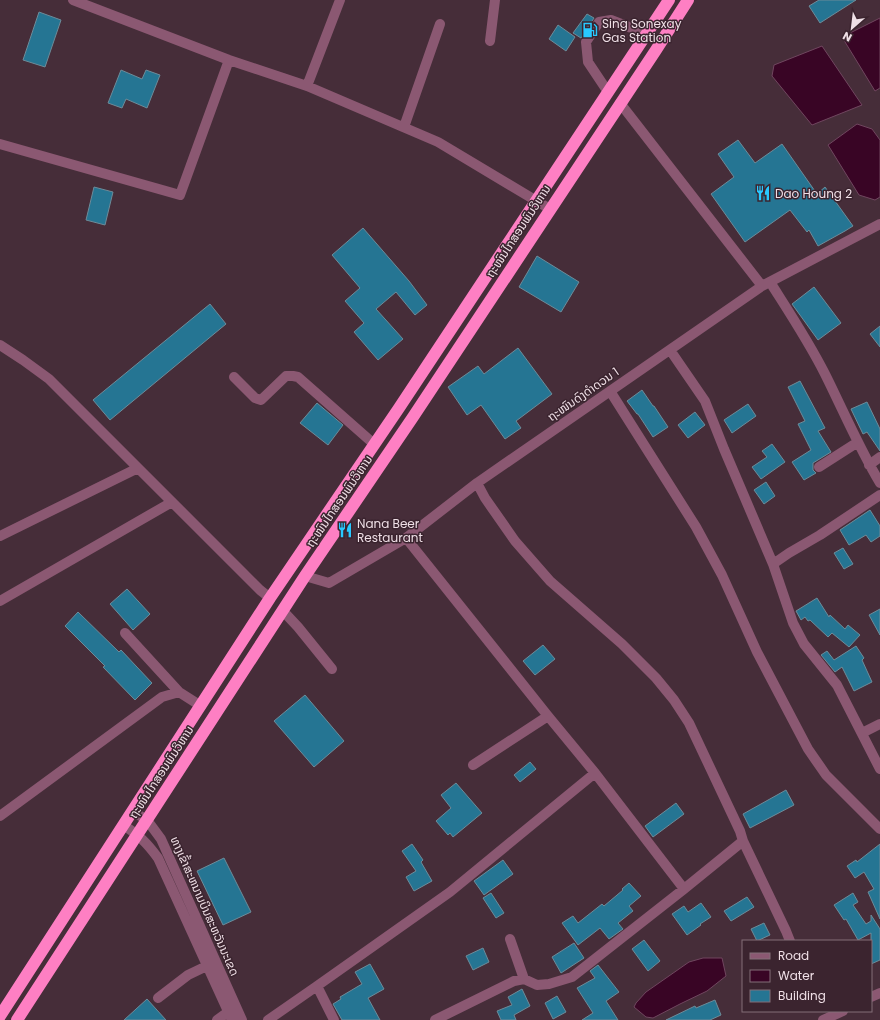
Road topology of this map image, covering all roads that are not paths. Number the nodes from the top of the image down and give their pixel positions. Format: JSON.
{"nodes":[{"id":1,"x":73,"y":0,"type":"edge"},
{"id":2,"x":340,"y":0,"type":"edge"},
{"id":3,"x":495,"y":0,"type":"edge"},
{"id":4,"x":669,"y":0,"type":"edge"},
{"id":5,"x":688,"y":0,"type":"edge"},
{"id":6,"x":440,"y":24,"type":"dead end"},
{"id":7,"x":645,"y":38,"type":"junction"},
{"id":8,"x":490,"y":41,"type":"dead end"},
{"id":9,"x":656,"y":50,"type":"junction"},
{"id":10,"x":229,"y":60,"type":"junction"},
{"id":11,"x":307,"y":86,"type":"junction"},
{"id":12,"x":608,"y":92,"type":"junction"},
{"id":13,"x":620,"y":103,"type":"junction"},
{"id":14,"x":404,"y":127,"type":"junction"},
{"id":15,"x":0,"y":144,"type":"edge"},
{"id":16,"x":536,"y":200,"type":"junction"},
{"id":17,"x":550,"y":209,"type":"junction"},
{"id":18,"x":880,"y":224,"type":"edge"},
{"id":19,"x":766,"y":284,"type":"junction"},
{"id":20,"x":0,"y":345,"type":"edge"},
{"id":21,"x":670,"y":350,"type":"junction"},
{"id":22,"x":234,"y":377,"type":"dead end"},
{"id":23,"x":610,"y":391,"type":"junction"},
{"id":24,"x":858,"y":442,"type":"junction"},
{"id":25,"x":374,"y":444,"type":"junction"},
{"id":26,"x":880,"y":457,"type":"edge"},
{"id":27,"x":869,"y":465,"type":"junction"},
{"id":28,"x":819,"y":467,"type":"dead end"},
{"id":29,"x":138,"y":468,"type":"junction"},
{"id":30,"x":477,"y":483,"type":"junction"},
{"id":31,"x":880,"y":483,"type":"edge"},
{"id":32,"x":880,"y":495,"type":"edge"},
{"id":33,"x":172,"y":502,"type":"junction"},
{"id":34,"x":0,"y":536,"type":"edge"},
{"id":35,"x":406,"y":538,"type":"junction"},
{"id":36,"x":772,"y":564,"type":"junction"},
{"id":37,"x":305,"y":576,"type":"junction"},
{"id":38,"x":270,"y":598,"type":"junction"},
{"id":39,"x":0,"y":601,"type":"edge"},
{"id":40,"x":283,"y":611,"type":"junction"},
{"id":41,"x":125,"y":633,"type":"dead end"},
{"id":42,"x":332,"y":669,"type":"dead end"},
{"id":43,"x":179,"y":692,"type":"junction"},
{"id":44,"x":201,"y":706,"type":"junction"},
{"id":45,"x":548,"y":716,"type":"junction"},
{"id":46,"x":880,"y":724,"type":"edge"},
{"id":47,"x":862,"y":733,"type":"junction"},
{"id":48,"x":473,"y":765,"type":"dead end"},
{"id":49,"x":880,"y":769,"type":"edge"},
{"id":50,"x":595,"y":773,"type":"junction"},
{"id":51,"x":132,"y":811,"type":"junction"},
{"id":52,"x":0,"y":816,"type":"edge"},
{"id":53,"x":147,"y":820,"type":"junction"},
{"id":54,"x":123,"y":825,"type":"junction"},
{"id":55,"x":880,"y":829,"type":"edge"},
{"id":56,"x":138,"y":834,"type":"junction"},
{"id":57,"x":743,"y":841,"type":"junction"},
{"id":58,"x":684,"y":889,"type":"junction"},
{"id":59,"x":510,"y":940,"type":"dead end"},
{"id":60,"x":790,"y":940,"type":"edge"},
{"id":61,"x":212,"y":964,"type":"junction"},
{"id":62,"x":524,"y":979,"type":"junction"},
{"id":63,"x":317,"y":986,"type":"junction"},
{"id":64,"x":158,"y":998,"type":"dead end"},
{"id":65,"x":839,"y":1012,"type":"edge"},
{"id":66,"x":0,"y":1016,"type":"edge"},
{"id":67,"x":230,"y":1016,"type":"edge"},
{"id":68,"x":823,"y":1017,"type":"edge"},
{"id":69,"x":17,"y":1020,"type":"edge"},
{"id":70,"x":217,"y":1020,"type":"edge"},
{"id":71,"x":242,"y":1020,"type":"edge"},
{"id":72,"x":268,"y":1020,"type":"edge"},
{"id":73,"x":334,"y":1020,"type":"edge"},
{"id":74,"x":435,"y":1020,"type":"edge"}],
"edges":[{"from":1,"to":10,"type":"street"},
{"from":2,"to":11,"type":"street"},
{"from":3,"to":8,"type":"street"},
{"from":4,"to":7,"type":"highway","name":"ຖະໜົນໄກສອນພົມວິຫານ"},
{"from":5,"to":9,"type":"highway","name":"ຖະໜົນໄກສອນພົມວິຫານ"},
{"from":6,"to":14,"type":"street"},
{"from":7,"to":9,"type":"highway"},
{"from":7,"to":12,"type":"highway","name":"ຖະໜົນໄກສອນພົມວິຫານ"},
{"from":7,"to":12,"type":"street"},
{"from":9,"to":13,"type":"highway","name":"ຖະໜົນໄກສອນພົມວິຫານ"},
{"from":10,"to":11,"type":"street"},
{"from":10,"to":15,"type":"street"},
{"from":11,"to":14,"type":"street"},
{"from":12,"to":16,"type":"highway","name":"ຖະໜົນໄກສອນພົມວິຫານ"},
{"from":13,"to":17,"type":"highway","name":"ຖະໜົນໄກສອນພົມວິຫານ"},
{"from":13,"to":19,"type":"street"},
{"from":14,"to":16,"type":"street"},
{"from":16,"to":17,"type":"street"},
{"from":16,"to":25,"type":"highway","name":"ຖະໜົນໄກສອນພົມວິຫານ"},
{"from":17,"to":37,"type":"highway","name":"ຖະໜົນໄກສອນພົມວິຫານ"},
{"from":18,"to":19,"type":"street","name":"ຖະໜົນດົງດຳດວນ 1"},
{"from":19,"to":21,"type":"street","name":"ຖະໜົນດົງດຳດວນ 1"},
{"from":19,"to":24,"type":"street"},
{"from":20,"to":29,"type":"street"},
{"from":21,"to":23,"type":"street","name":"ຖະໜົນດົງດຳດວນ 1"},
{"from":21,"to":36,"type":"street"},
{"from":22,"to":25,"type":"street"},
{"from":23,"to":30,"type":"street","name":"ຖະໜົນດົງດຳດວນ 1"},
{"from":23,"to":55,"type":"street"},
{"from":24,"to":27,"type":"street"},
{"from":24,"to":28,"type":"street"},
{"from":25,"to":38,"type":"highway","name":"ຖະໜົນໄກສອນພົມວິຫານ"},
{"from":26,"to":27,"type":"street"},
{"from":27,"to":31,"type":"street"},
{"from":29,"to":33,"type":"street"},
{"from":29,"to":34,"type":"street"},
{"from":30,"to":35,"type":"street","name":"ຖະໜົນດົງດຳດວນ 1"},
{"from":30,"to":57,"type":"street"},
{"from":32,"to":36,"type":"street"},
{"from":33,"to":38,"type":"street"},
{"from":33,"to":39,"type":"street"},
{"from":35,"to":37,"type":"street","name":"ຖະໜົນດົງດຳດວນ 1"},
{"from":35,"to":45,"type":"street"},
{"from":36,"to":47,"type":"street"},
{"from":37,"to":40,"type":"highway","name":"ຖະໜົນໄກສອນພົມວິຫານ"},
{"from":38,"to":44,"type":"highway","name":"ຖະໜົນໄກສອນພົມວິຫານ"},
{"from":40,"to":42,"type":"street"},
{"from":40,"to":53,"type":"highway","name":"ຖະໜົນໄກສອນພົມວິຫານ"},
{"from":41,"to":43,"type":"street"},
{"from":43,"to":44,"type":"street"},
{"from":43,"to":52,"type":"street"},
{"from":44,"to":51,"type":"highway","name":"ຖະໜົນໄກສອນພົມວິຫານ"},
{"from":45,"to":48,"type":"street"},
{"from":45,"to":50,"type":"street"},
{"from":46,"to":47,"type":"street"},
{"from":47,"to":49,"type":"street"},
{"from":50,"to":58,"type":"street"},
{"from":50,"to":63,"type":"street"},
{"from":51,"to":53,"type":"street","name":"ທາງເຂົ້າສະຫນາມບິນສະຫວັນນະເຂດ"},
{"from":51,"to":54,"type":"highway","name":"ຖະໜົນໄກສອນພົມວິຫານ"},
{"from":53,"to":56,"type":"highway","name":"ຖະໜົນໄກສອນພົມວິຫານ"},
{"from":53,"to":61,"type":"street","name":"ທາງເຂົ້າສະຫນາມບິນສະຫວັນນະເຂດ"},
{"from":54,"to":56,"type":"street","name":"ທາງເຂົ້າສະຫນາມບິນສະຫວັນນະເຂດ"},
{"from":54,"to":66,"type":"highway","name":"ຖະໜົນໄກສອນພົມວິຫານ"},
{"from":56,"to":61,"type":"street","name":"ທາງເຂົ້າສະຫນາມບິນສະຫວັນນະເຂດ"},
{"from":56,"to":69,"type":"highway","name":"ຖະໜົນໄກສອນພົມວິຫານ"},
{"from":57,"to":58,"type":"street"},
{"from":57,"to":60,"type":"street"},
{"from":58,"to":62,"type":"street"},
{"from":59,"to":62,"type":"street"},
{"from":61,"to":64,"type":"street"},
{"from":61,"to":67,"type":"street","name":"ທາງເຂົ້າສະຫນາມບິນສະຫວັນນະເຂດ"},
{"from":61,"to":71,"type":"street","name":"ທາງເຂົ້າສະຫນາມບິນສະຫວັນນະເຂດ"},
{"from":62,"to":74,"type":"street"},
{"from":63,"to":72,"type":"street"},
{"from":63,"to":73,"type":"street"},
{"from":65,"to":68,"type":"street"},
{"from":67,"to":70,"type":"street"}]}
